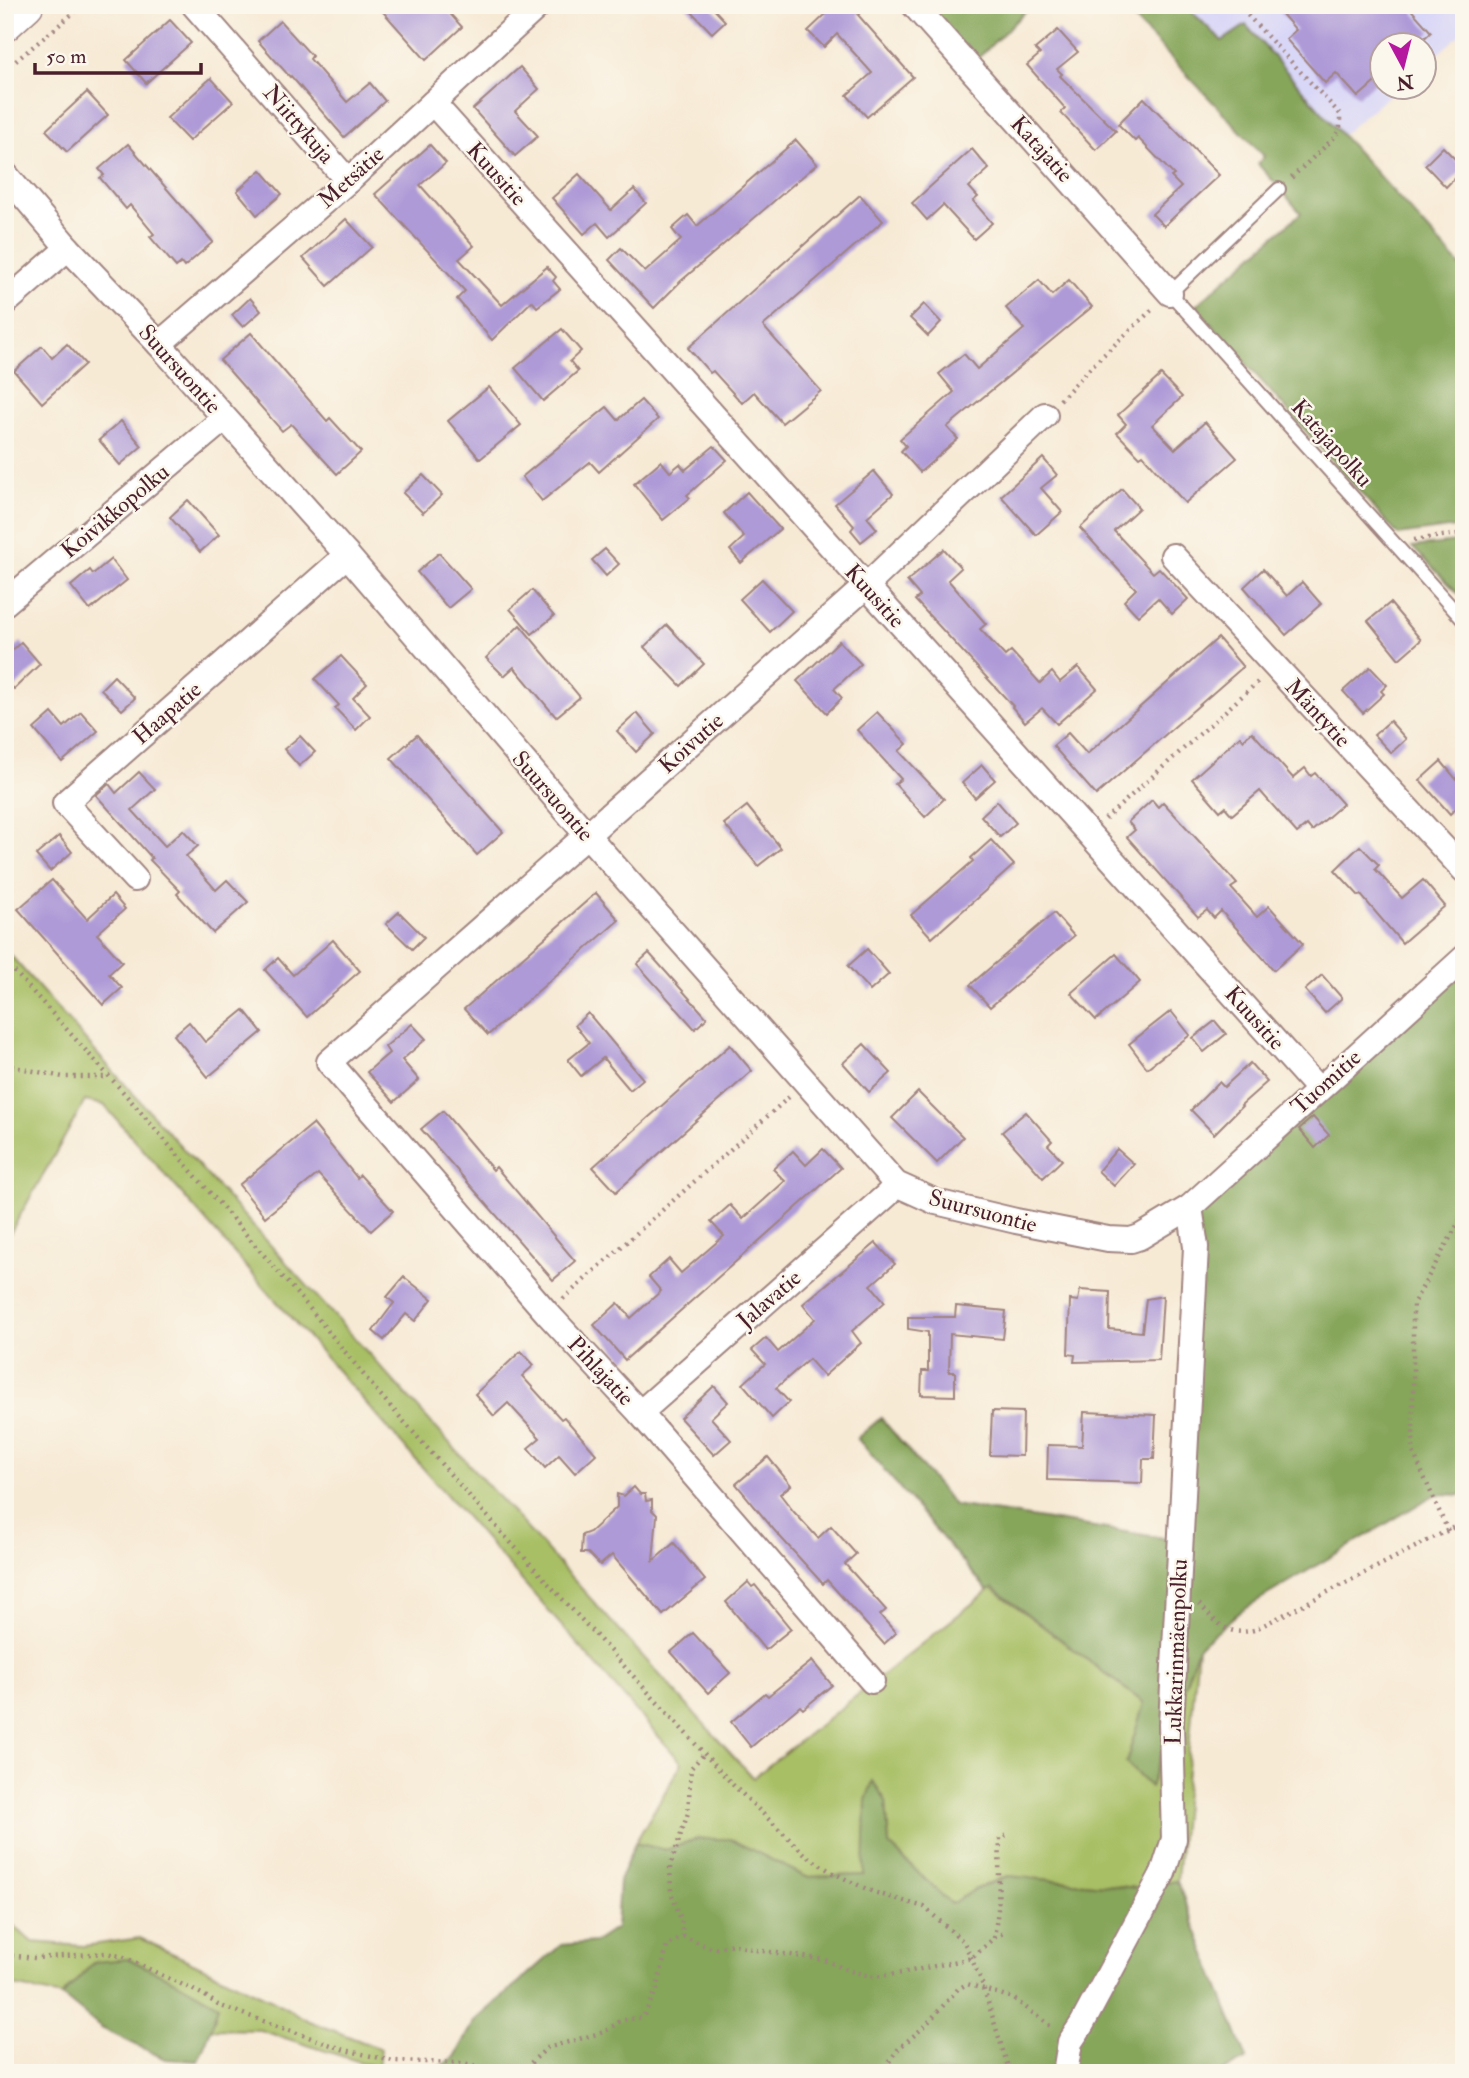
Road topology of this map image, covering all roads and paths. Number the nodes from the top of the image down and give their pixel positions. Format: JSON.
{"nodes":[{"id":1,"x":27,"y":5,"type":"edge"},
{"id":2,"x":83,"y":5,"type":"edge"},
{"id":3,"x":194,"y":5,"type":"edge"},
{"id":4,"x":539,"y":5,"type":"edge"},
{"id":5,"x":914,"y":5,"type":"edge"},
{"id":6,"x":1238,"y":5,"type":"edge"},
{"id":7,"x":5,"y":25,"type":"edge"},
{"id":8,"x":5,"y":70,"type":"edge"},
{"id":9,"x":433,"y":103,"type":"junction"},
{"id":10,"x":5,"y":174,"type":"edge"},
{"id":11,"x":348,"y":181,"type":"junction"},
{"id":12,"x":1279,"y":189,"type":"joint"},
{"id":13,"x":68,"y":248,"type":"junction"},
{"id":14,"x":1170,"y":293,"type":"junction"},
{"id":15,"x":5,"y":303,"type":"edge"},
{"id":16,"x":159,"y":344,"type":"junction"},
{"id":17,"x":1045,"y":415,"type":"joint"},
{"id":18,"x":225,"y":419,"type":"junction"},
{"id":19,"x":1464,"y":533,"type":"edge"},
{"id":20,"x":1392,"y":543,"type":"junction"},
{"id":21,"x":347,"y":555,"type":"junction"},
{"id":22,"x":1173,"y":556,"type":"dead end"},
{"id":23,"x":866,"y":586,"type":"junction"},
{"id":24,"x":5,"y":603,"type":"edge"},
{"id":25,"x":1464,"y":621,"type":"edge"},
{"id":26,"x":1276,"y":667,"type":"junction"},
{"id":27,"x":1088,"y":833,"type":"junction"},
{"id":28,"x":587,"y":835,"type":"junction"},
{"id":29,"x":1464,"y":870,"type":"edge"},
{"id":30,"x":135,"y":879,"type":"dead end"},
{"id":31,"x":1464,"y":958,"type":"edge"},
{"id":32,"x":5,"y":961,"type":"edge"},
{"id":33,"x":329,"y":1062,"type":"joint"},
{"id":34,"x":5,"y":1065,"type":"edge"},
{"id":35,"x":109,"y":1077,"type":"junction"},
{"id":36,"x":1318,"y":1089,"type":"junction"},
{"id":37,"x":794,"y":1092,"type":"dead end"},
{"id":38,"x":897,"y":1184,"type":"junction"},
{"id":39,"x":1190,"y":1207,"type":"junction"},
{"id":40,"x":1464,"y":1213,"type":"edge"},
{"id":41,"x":547,"y":1313,"type":"junction"},
{"id":42,"x":640,"y":1413,"type":"junction"},
{"id":43,"x":1464,"y":1522,"type":"edge"},
{"id":44,"x":1448,"y":1531,"type":"junction"},
{"id":45,"x":1178,"y":1579,"type":"junction"},
{"id":46,"x":872,"y":1681,"type":"dead end"},
{"id":47,"x":704,"y":1754,"type":"junction"},
{"id":48,"x":1007,"y":1835,"type":"dead end"},
{"id":49,"x":1005,"y":1932,"type":"dead end"},
{"id":50,"x":682,"y":1936,"type":"junction"},
{"id":51,"x":994,"y":1938,"type":"junction"},
{"id":52,"x":5,"y":1955,"type":"edge"},
{"id":53,"x":972,"y":1958,"type":"junction"},
{"id":54,"x":984,"y":1988,"type":"junction"},
{"id":55,"x":1070,"y":2042,"type":"junction"},
{"id":56,"x":482,"y":2073,"type":"edge"},
{"id":57,"x":513,"y":2073,"type":"edge"},
{"id":58,"x":881,"y":2073,"type":"edge"},
{"id":59,"x":1010,"y":2073,"type":"edge"},
{"id":60,"x":1065,"y":2073,"type":"edge"}],
"edges":[{"from":1,"to":7,"type":"street"},
{"from":2,"to":8,"type":"path"},
{"from":3,"to":11,"type":"street","name":"Niittykuja"},
{"from":4,"to":9,"type":"street","name":"Metsätie"},
{"from":5,"to":14,"type":"street","name":"Katajatie"},
{"from":6,"to":12,"type":"path"},
{"from":9,"to":11,"type":"street","name":"Metsätie"},
{"from":9,"to":23,"type":"street","name":"Kuusitie"},
{"from":10,"to":13,"type":"street","name":"Suursuontie"},
{"from":11,"to":16,"type":"street","name":"Metsätie"},
{"from":12,"to":14,"type":"lane"},
{"from":13,"to":15,"type":"street"},
{"from":13,"to":16,"type":"street","name":"Suursuontie"},
{"from":14,"to":17,"type":"path"},
{"from":14,"to":20,"type":"lane","name":"Katajapolku"},
{"from":16,"to":18,"type":"street","name":"Suursuontie"},
{"from":17,"to":23,"type":"street","name":"Koivutie"},
{"from":18,"to":21,"type":"street","name":"Suursuontie"},
{"from":18,"to":24,"type":"street","name":"Koivikkopolku"},
{"from":19,"to":20,"type":"path"},
{"from":20,"to":25,"type":"lane","name":"Katajapolku"},
{"from":21,"to":28,"type":"street","name":"Suursuontie"},
{"from":21,"to":30,"type":"street","name":"Haapatie"},
{"from":22,"to":26,"type":"street","name":"Mäntytie"},
{"from":23,"to":27,"type":"street","name":"Kuusitie"},
{"from":23,"to":28,"type":"street","name":"Koivutie"},
{"from":26,"to":27,"type":"path"},
{"from":26,"to":29,"type":"street","name":"Mäntytie"},
{"from":27,"to":36,"type":"street","name":"Kuusitie"},
{"from":28,"to":33,"type":"street","name":"Koivutie"},
{"from":28,"to":38,"type":"street","name":"Suursuontie"},
{"from":31,"to":36,"type":"street","name":"Tuomitie"},
{"from":32,"to":35,"type":"path"},
{"from":33,"to":41,"type":"street","name":"Pihlajatie"},
{"from":34,"to":35,"type":"path"},
{"from":35,"to":47,"type":"path"},
{"from":36,"to":39,"type":"street","name":"Tuomitie"},
{"from":37,"to":41,"type":"path"},
{"from":38,"to":39,"type":"street","name":"Suursuontie"},
{"from":38,"to":42,"type":"street","name":"Jalavatie"},
{"from":39,"to":45,"type":"street","name":"Lukkarinmäenpolku"},
{"from":40,"to":44,"type":"path"},
{"from":41,"to":42,"type":"street","name":"Pihlajatie"},
{"from":42,"to":46,"type":"street","name":"Pihlajatie"},
{"from":43,"to":44,"type":"path"},
{"from":44,"to":45,"type":"path"},
{"from":45,"to":55,"type":"street","name":"Lukkarinmäenpolku"},
{"from":47,"to":50,"type":"path"},
{"from":47,"to":53,"type":"path"},
{"from":48,"to":51,"type":"path"},
{"from":49,"to":51,"type":"path"},
{"from":50,"to":53,"type":"path"},
{"from":50,"to":57,"type":"path"},
{"from":51,"to":53,"type":"path"},
{"from":52,"to":56,"type":"path"},
{"from":53,"to":54,"type":"path"},
{"from":54,"to":55,"type":"path"},
{"from":54,"to":58,"type":"path"},
{"from":54,"to":59,"type":"path"},
{"from":55,"to":60,"type":"street","name":"Lukkarinmäenpolku"}]}
